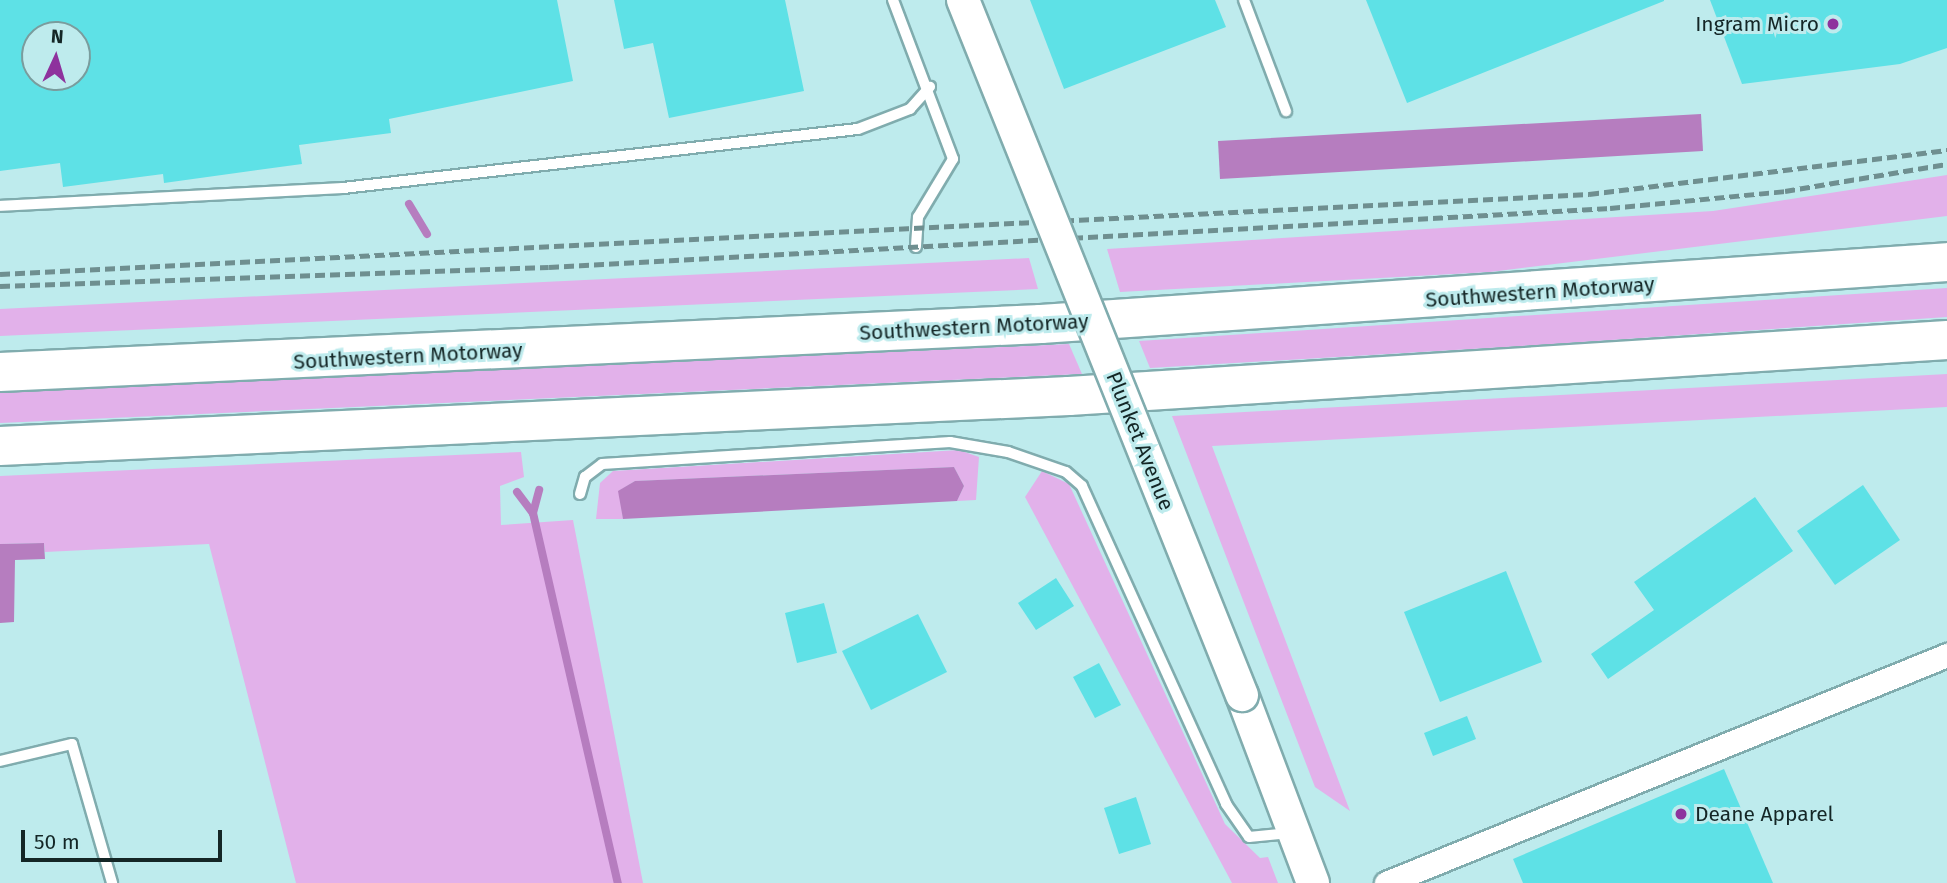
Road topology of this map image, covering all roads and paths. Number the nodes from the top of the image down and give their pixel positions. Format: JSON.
{"nodes":[{"id":1,"x":893,"y":0,"type":"edge"},
{"id":2,"x":962,"y":0,"type":"edge"},
{"id":3,"x":1244,"y":0,"type":"edge"},
{"id":4,"x":930,"y":88,"type":"junction"},
{"id":5,"x":1286,"y":111,"type":"dead end"},
{"id":6,"x":0,"y":206,"type":"edge"},
{"id":7,"x":1947,"y":238,"type":"edge"},
{"id":8,"x":916,"y":247,"type":"dead end"},
{"id":9,"x":1947,"y":262,"type":"edge"},
{"id":10,"x":1715,"y":280,"type":"junction"},
{"id":11,"x":1947,"y":340,"type":"edge"},
{"id":12,"x":0,"y":372,"type":"edge"},
{"id":13,"x":0,"y":446,"type":"edge"},
{"id":14,"x":580,"y":494,"type":"dead end"},
{"id":15,"x":1947,"y":655,"type":"edge"},
{"id":16,"x":0,"y":761,"type":"edge"},
{"id":17,"x":1292,"y":832,"type":"junction"},
{"id":18,"x":112,"y":883,"type":"edge"},
{"id":19,"x":1313,"y":883,"type":"edge"},
{"id":20,"x":1386,"y":883,"type":"edge"}],
"edges":[{"from":1,"to":4,"type":"lane"},
{"from":2,"to":17,"type":"main road","name":"Plunket Avenue","bridge":true},
{"from":3,"to":5,"type":"lane"},
{"from":4,"to":6,"type":"lane"},
{"from":4,"to":8,"type":"lane"},
{"from":7,"to":10,"type":"highway"},
{"from":9,"to":10,"type":"highway","name":"Southwestern Motorway"},
{"from":10,"to":12,"type":"highway","name":"Southwestern Motorway"},
{"from":11,"to":13,"type":"highway"},
{"from":14,"to":17,"type":"lane"},
{"from":15,"to":20,"type":"street"},
{"from":16,"to":18,"type":"lane"},
{"from":17,"to":19,"type":"main road","name":"Plunket Avenue"}]}
